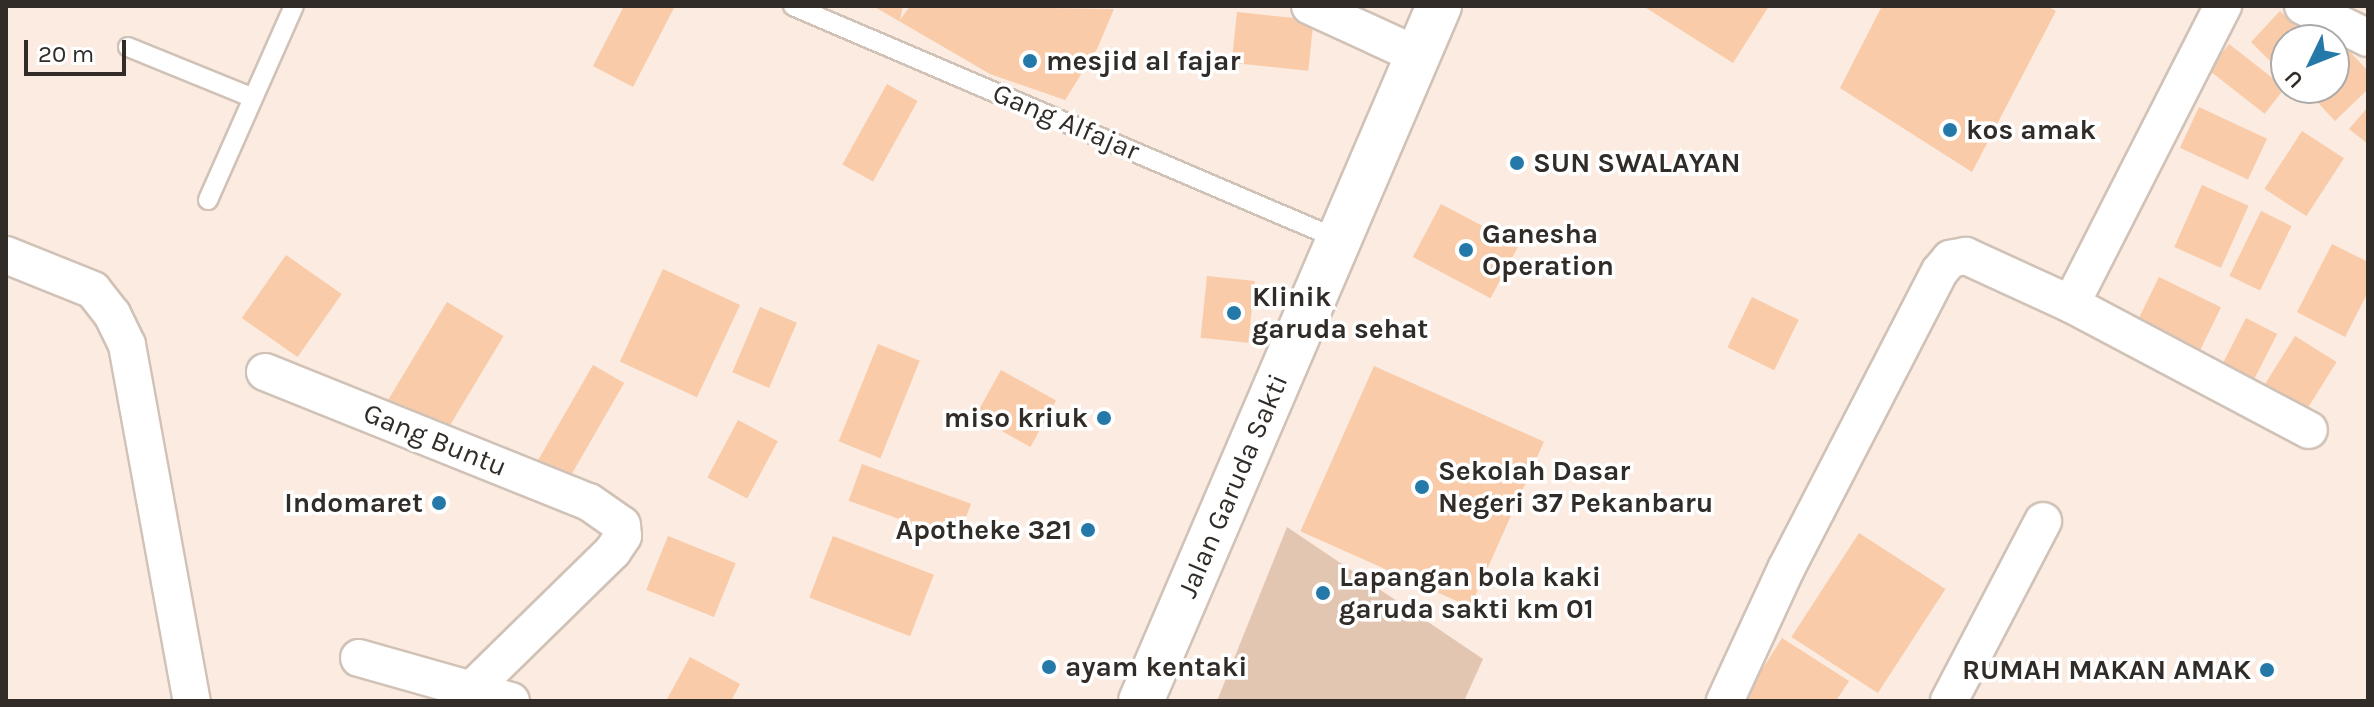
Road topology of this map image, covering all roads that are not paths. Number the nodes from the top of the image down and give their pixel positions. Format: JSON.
{"nodes":[{"id":1,"x":294,"y":6,"type":"edge"},
{"id":2,"x":793,"y":6,"type":"edge"},
{"id":3,"x":1310,"y":6,"type":"edge"},
{"id":4,"x":1439,"y":6,"type":"edge"},
{"id":5,"x":2223,"y":6,"type":"edge"},
{"id":6,"x":2303,"y":6,"type":"edge"},
{"id":7,"x":2368,"y":38,"type":"edge"},
{"id":8,"x":128,"y":47,"type":"dead end"},
{"id":9,"x":1415,"y":54,"type":"junction"},
{"id":10,"x":251,"y":97,"type":"junction"},
{"id":11,"x":208,"y":200,"type":"dead end"},
{"id":12,"x":1338,"y":239,"type":"junction"},
{"id":13,"x":6,"y":255,"type":"edge"},
{"id":14,"x":2071,"y":304,"type":"junction"},
{"id":15,"x":265,"y":372,"type":"dead end"},
{"id":16,"x":2309,"y":430,"type":"dead end"},
{"id":17,"x":2043,"y":521,"type":"dead end"},
{"id":18,"x":359,"y":658,"type":"dead end"},
{"id":19,"x":472,"y":689,"type":"junction"},
{"id":20,"x":192,"y":701,"type":"edge"},
{"id":21,"x":511,"y":701,"type":"edge"},
{"id":22,"x":1141,"y":701,"type":"edge"},
{"id":23,"x":1725,"y":701,"type":"edge"},
{"id":24,"x":1949,"y":701,"type":"edge"}],
"edges":[{"from":1,"to":10,"type":"lane"},
{"from":2,"to":12,"type":"lane","name":"Gang Alfajar"},
{"from":3,"to":9,"type":"street"},
{"from":4,"to":9,"type":"highway","name":"Jalan Garuda Sakti"},
{"from":5,"to":14,"type":"street"},
{"from":6,"to":7,"type":"street"},
{"from":8,"to":10,"type":"lane"},
{"from":9,"to":12,"type":"highway","name":"Jalan Garuda Sakti"},
{"from":10,"to":11,"type":"lane"},
{"from":12,"to":22,"type":"highway","name":"Jalan Garuda Sakti"},
{"from":13,"to":20,"type":"street"},
{"from":14,"to":16,"type":"street"},
{"from":14,"to":23,"type":"street"},
{"from":15,"to":19,"type":"street","name":"Gang Buntu"},
{"from":17,"to":24,"type":"street"},
{"from":18,"to":19,"type":"street"},
{"from":19,"to":21,"type":"street"}]}
